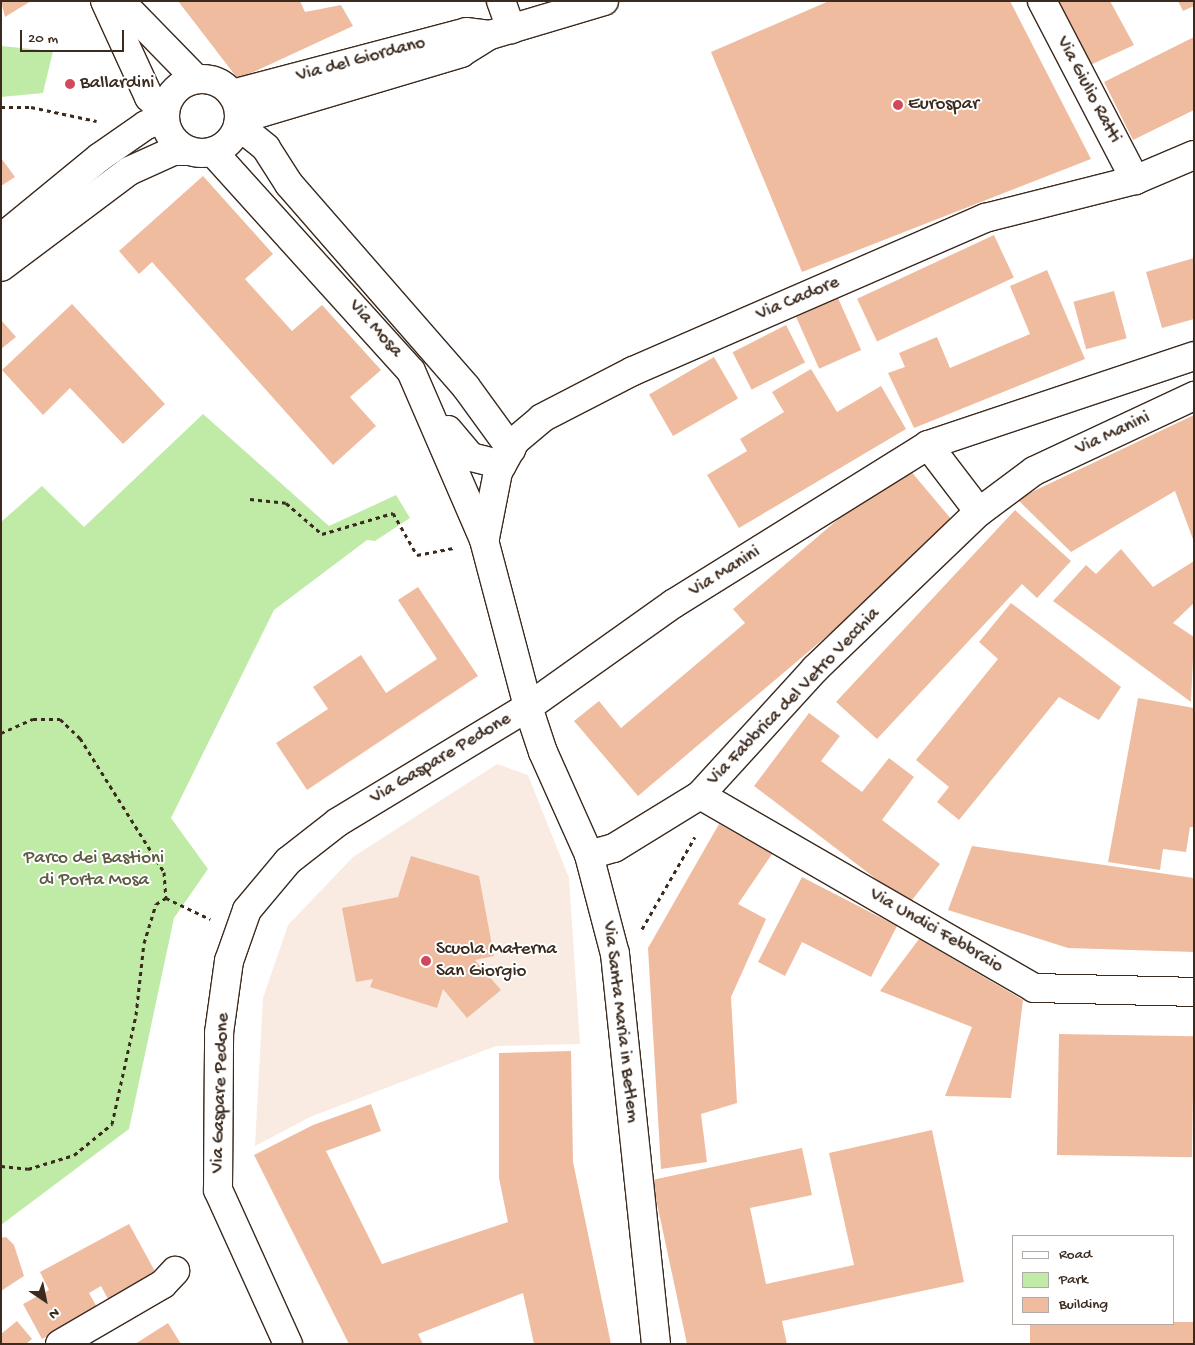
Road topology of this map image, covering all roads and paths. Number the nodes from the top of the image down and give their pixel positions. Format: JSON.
{"nodes":[{"id":1,"x":105,"y":1,"type":"edge"},
{"id":2,"x":120,"y":1,"type":"edge"},
{"id":3,"x":501,"y":1,"type":"edge"},
{"id":4,"x":604,"y":1,"type":"edge"},
{"id":5,"x":1042,"y":1,"type":"edge"},
{"id":6,"x":500,"y":32,"type":"junction"},
{"id":7,"x":196,"y":79,"type":"junction"},
{"id":8,"x":1,"y":107,"type":"edge"},
{"id":9,"x":237,"y":112,"type":"junction"},
{"id":10,"x":165,"y":116,"type":"junction"},
{"id":11,"x":114,"y":147,"type":"junction"},
{"id":12,"x":201,"y":151,"type":"junction"},
{"id":13,"x":1194,"y":155,"type":"edge"},
{"id":14,"x":1135,"y":180,"type":"junction"},
{"id":15,"x":1,"y":238,"type":"edge"},
{"id":16,"x":1,"y":267,"type":"edge"},
{"id":17,"x":1194,"y":356,"type":"edge"},
{"id":18,"x":1194,"y":396,"type":"edge"},
{"id":19,"x":428,"y":402,"type":"junction"},
{"id":20,"x":928,"y":445,"type":"junction"},
{"id":21,"x":506,"y":457,"type":"junction"},
{"id":22,"x":250,"y":499,"type":"dead end"},
{"id":23,"x":979,"y":512,"type":"junction"},
{"id":24,"x":484,"y":540,"type":"junction"},
{"id":25,"x":457,"y":547,"type":"dead end"},
{"id":26,"x":528,"y":707,"type":"junction"},
{"id":27,"x":1,"y":733,"type":"edge"},
{"id":28,"x":708,"y":800,"type":"junction"},
{"id":29,"x":589,"y":855,"type":"junction"},
{"id":30,"x":166,"y":898,"type":"junction"},
{"id":31,"x":239,"y":931,"type":"junction"},
{"id":32,"x":637,"y":940,"type":"dead end"},
{"id":33,"x":1194,"y":992,"type":"edge"},
{"id":34,"x":1,"y":1166,"type":"edge"},
{"id":35,"x":175,"y":1271,"type":"dead end"},
{"id":36,"x":60,"y":1344,"type":"edge"},
{"id":37,"x":288,"y":1344,"type":"edge"},
{"id":38,"x":656,"y":1344,"type":"edge"}],
"edges":[{"from":1,"to":10,"type":"street"},
{"from":2,"to":7,"type":"street"},
{"from":3,"to":6,"type":"street"},
{"from":4,"to":6,"type":"street","name":"Via del Giordano"},
{"from":5,"to":14,"type":"street","name":"Via Giulio Ratti"},
{"from":6,"to":9,"type":"street","name":"Via del Giordano"},
{"from":7,"to":9,"type":"street"},
{"from":7,"to":10,"type":"street"},
{"from":8,"to":11,"type":"path"},
{"from":9,"to":12,"type":"street"},
{"from":9,"to":21,"type":"street"},
{"from":10,"to":11,"type":"street"},
{"from":10,"to":12,"type":"street"},
{"from":11,"to":15,"type":"street"},
{"from":12,"to":16,"type":"street"},
{"from":12,"to":19,"type":"street","name":"Via Mosa"},
{"from":13,"to":14,"type":"street","name":"Via Cadore"},
{"from":14,"to":21,"type":"street","name":"Via Cadore"},
{"from":17,"to":20,"type":"street","name":"Via Manini"},
{"from":18,"to":23,"type":"street","name":"Via Manini"},
{"from":19,"to":21,"type":"street"},
{"from":19,"to":24,"type":"street","name":"Via Mosa"},
{"from":20,"to":23,"type":"street"},
{"from":20,"to":26,"type":"street","name":"Via Manini"},
{"from":21,"to":24,"type":"street","name":"Via Cadore"},
{"from":22,"to":25,"type":"path"},
{"from":23,"to":28,"type":"street","name":"Via Fabbrica del Vetro Vecchia"},
{"from":24,"to":26,"type":"street","name":"Via Santa Maria in Betlem"},
{"from":26,"to":29,"type":"street","name":"Via Santa Maria in Betlem"},
{"from":26,"to":31,"type":"street","name":"Via Gaspare Pedone"},
{"from":27,"to":30,"type":"path"},
{"from":28,"to":29,"type":"street","name":"Via Fabbrica del Vetro Vecchia"},
{"from":28,"to":32,"type":"path"},
{"from":28,"to":33,"type":"street","name":"Via Undici Febbraio"},
{"from":29,"to":38,"type":"street","name":"Via Santa Maria in Betlem"},
{"from":30,"to":31,"type":"path"},
{"from":30,"to":34,"type":"path"},
{"from":31,"to":37,"type":"street","name":"Via Gaspare Pedone"},
{"from":35,"to":36,"type":"street"}]}
